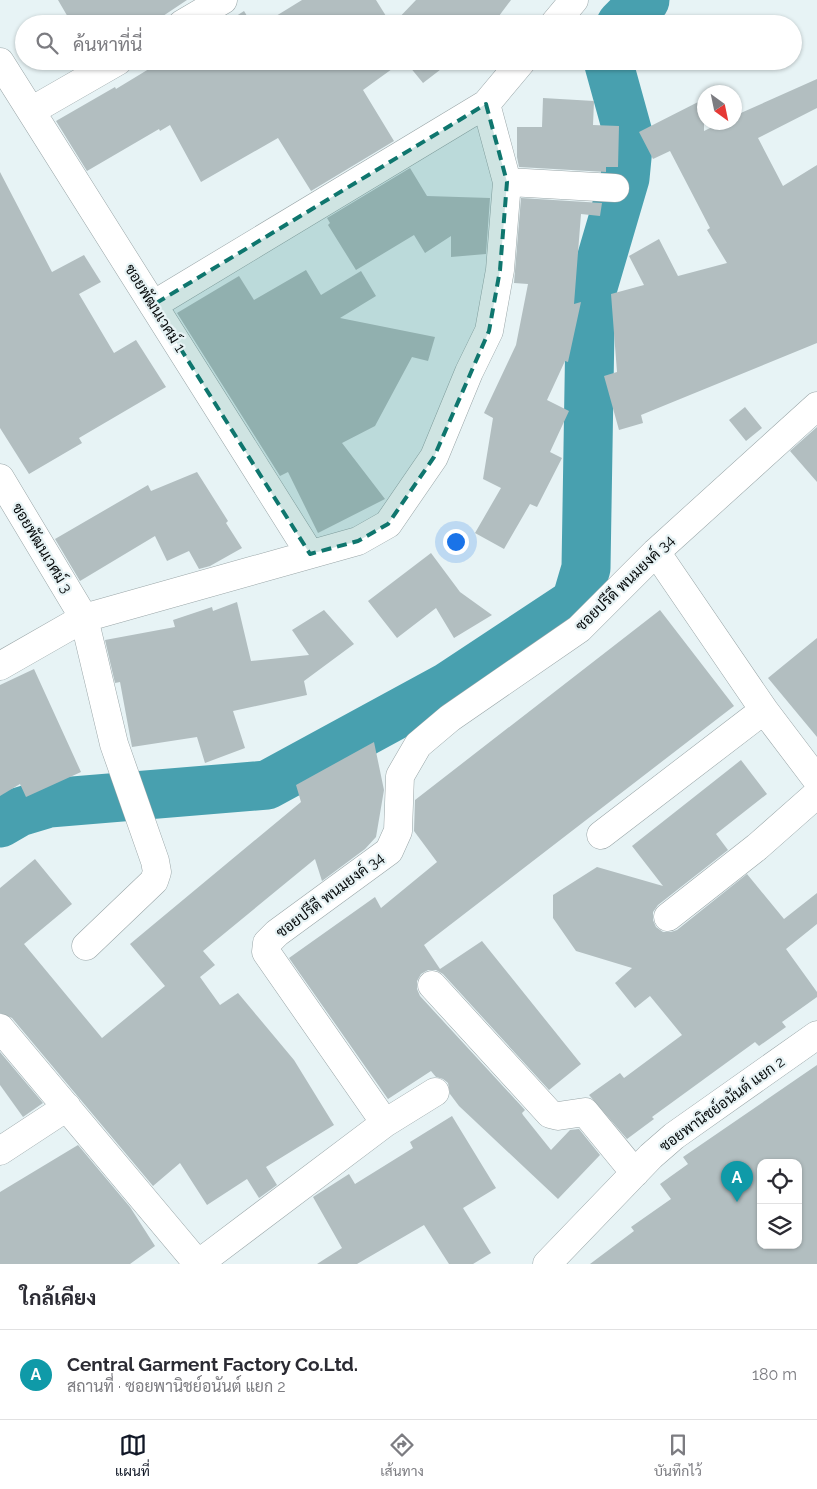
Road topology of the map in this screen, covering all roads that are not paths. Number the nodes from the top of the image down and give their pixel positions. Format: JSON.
{"nodes":[{"id":1,"x":223,"y":0,"type":"edge"},
{"id":2,"x":574,"y":0,"type":"edge"},
{"id":3,"x":197,"y":15,"type":"edge"},
{"id":4,"x":562,"y":15,"type":"edge"},
{"id":5,"x":0,"y":62,"type":"edge"},
{"id":6,"x":103,"y":70,"type":"edge"},
{"id":7,"x":514,"y":70,"type":"edge"},
{"id":8,"x":486,"y":104,"type":"junction"},
{"id":9,"x":31,"y":112,"type":"junction"},
{"id":10,"x":507,"y":182,"type":"junction"},
{"id":11,"x":615,"y":188,"type":"dead end"},
{"id":12,"x":153,"y":305,"type":"junction"},
{"id":13,"x":817,"y":406,"type":"edge"},
{"id":14,"x":0,"y":478,"type":"edge"},
{"id":15,"x":656,"y":552,"type":"junction"},
{"id":16,"x":310,"y":554,"type":"junction"},
{"id":17,"x":84,"y":618,"type":"junction"},
{"id":18,"x":0,"y":666,"type":"edge"},
{"id":19,"x":764,"y":710,"type":"junction"},
{"id":20,"x":817,"y":780,"type":"edge"},
{"id":21,"x":817,"y":794,"type":"edge"},
{"id":22,"x":601,"y":835,"type":"dead end"},
{"id":23,"x":668,"y":917,"type":"dead end"},
{"id":24,"x":86,"y":946,"type":"dead end"},
{"id":25,"x":432,"y":985,"type":"dead end"},
{"id":26,"x":0,"y":1028,"type":"edge"},
{"id":27,"x":817,"y":1035,"type":"edge"},
{"id":28,"x":435,"y":1092,"type":"dead end"},
{"id":29,"x":67,"y":1107,"type":"junction"},
{"id":30,"x":385,"y":1122,"type":"junction"},
{"id":31,"x":0,"y":1151,"type":"edge"},
{"id":32,"x":634,"y":1173,"type":"junction"},
{"id":33,"x":198,"y":1264,"type":"edge"},
{"id":34,"x":548,"y":1264,"type":"edge"}],
"edges":[{"from":1,"to":3,"type":"street"},
{"from":2,"to":4,"type":"street"},
{"from":5,"to":9,"type":"street","name":"ซอยพัฒนเวศม์ 1"},
{"from":6,"to":9,"type":"street"},
{"from":7,"to":8,"type":"street"},
{"from":8,"to":10,"type":"street"},
{"from":8,"to":12,"type":"street"},
{"from":9,"to":12,"type":"street","name":"ซอยพัฒนเวศม์ 1"},
{"from":10,"to":11,"type":"street"},
{"from":10,"to":16,"type":"street"},
{"from":12,"to":16,"type":"street","name":"ซอยพัฒนเวศม์ 1"},
{"from":13,"to":15,"type":"street","name":"ซอยปรีดี พนมยงค์ 34"},
{"from":14,"to":17,"type":"street","name":"ซอยพัฒนเวศม์ 3"},
{"from":15,"to":19,"type":"street"},
{"from":15,"to":30,"type":"street","name":"ซอยปรีดี พนมยงค์ 34"},
{"from":16,"to":17,"type":"street"},
{"from":17,"to":18,"type":"street"},
{"from":17,"to":24,"type":"street","name":"ซอยพัฒนเวศม์ 3"},
{"from":19,"to":20,"type":"street"},
{"from":19,"to":22,"type":"street"},
{"from":21,"to":23,"type":"street"},
{"from":25,"to":32,"type":"street"},
{"from":26,"to":29,"type":"street"},
{"from":27,"to":32,"type":"street","name":"ซอยพานิชย์อนันต์ แยก 2"},
{"from":28,"to":30,"type":"street"},
{"from":29,"to":31,"type":"street"},
{"from":29,"to":33,"type":"street"},
{"from":30,"to":33,"type":"street"},
{"from":32,"to":34,"type":"street","name":"ซอยพานิชย์อนันต์ แยก 2"}]}
